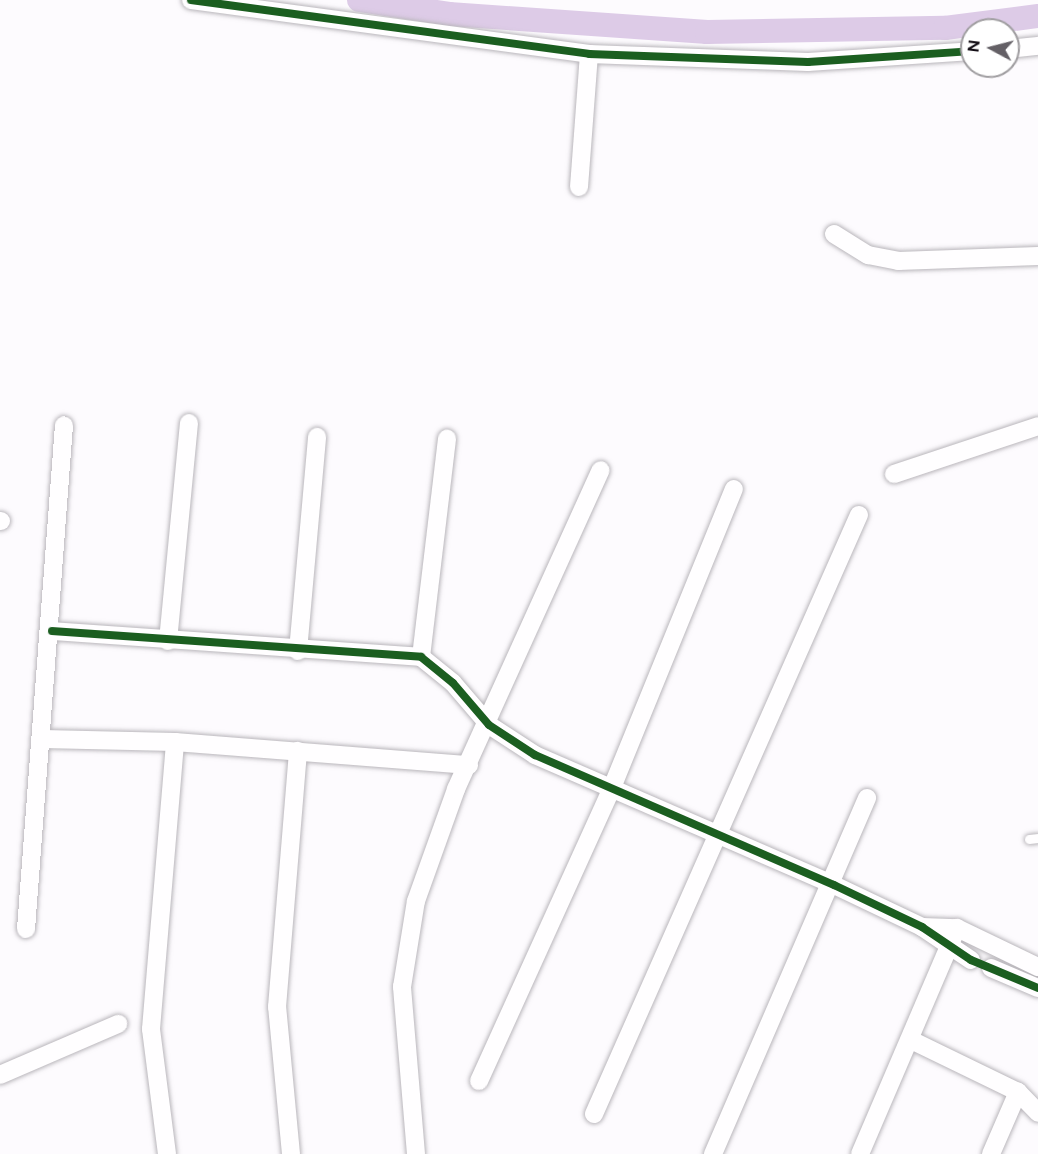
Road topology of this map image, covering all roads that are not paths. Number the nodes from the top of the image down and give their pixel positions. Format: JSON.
{"nodes":[{"id":1,"x":191,"y":0,"type":"edge"},
{"id":2,"x":292,"y":7,"type":"edge"},
{"id":3,"x":1038,"y":46,"type":"edge"},
{"id":4,"x":1020,"y":48,"type":"edge"},
{"id":5,"x":960,"y":52,"type":"edge"},
{"id":6,"x":589,"y":54,"type":"junction"},
{"id":7,"x":579,"y":188,"type":"dead end"},
{"id":8,"x":834,"y":234,"type":"dead end"},
{"id":9,"x":1038,"y":256,"type":"edge"},
{"id":10,"x":189,"y":423,"type":"dead end"},
{"id":11,"x":64,"y":424,"type":"dead end"},
{"id":12,"x":1038,"y":426,"type":"edge"},
{"id":13,"x":317,"y":436,"type":"dead end"},
{"id":14,"x":447,"y":439,"type":"dead end"},
{"id":15,"x":601,"y":470,"type":"dead end"},
{"id":16,"x":894,"y":474,"type":"dead end"},
{"id":17,"x":734,"y":489,"type":"dead end"},
{"id":18,"x":859,"y":515,"type":"dead end"},
{"id":19,"x":52,"y":631,"type":"junction"},
{"id":20,"x":168,"y":641,"type":"junction"},
{"id":21,"x":298,"y":651,"type":"junction"},
{"id":22,"x":421,"y":657,"type":"junction"},
{"id":23,"x":489,"y":725,"type":"junction"},
{"id":24,"x":44,"y":739,"type":"junction"},
{"id":25,"x":175,"y":742,"type":"junction"},
{"id":26,"x":298,"y":751,"type":"junction"},
{"id":27,"x":469,"y":765,"type":"junction"},
{"id":28,"x":611,"y":790,"type":"junction"},
{"id":29,"x":867,"y":798,"type":"dead end"},
{"id":30,"x":717,"y":836,"type":"junction"},
{"id":31,"x":834,"y":885,"type":"junction"},
{"id":32,"x":922,"y":927,"type":"junction"},
{"id":33,"x":957,"y":928,"type":"junction"},
{"id":34,"x":26,"y":929,"type":"dead end"},
{"id":35,"x":948,"y":948,"type":"junction"},
{"id":36,"x":971,"y":960,"type":"dead end"},
{"id":37,"x":1038,"y":967,"type":"edge"},
{"id":38,"x":991,"y":968,"type":"dead end"},
{"id":39,"x":1038,"y":988,"type":"edge"},
{"id":40,"x":118,"y":1024,"type":"dead end"},
{"id":41,"x":911,"y":1040,"type":"junction"},
{"id":42,"x":0,"y":1075,"type":"edge"},
{"id":43,"x":479,"y":1081,"type":"dead end"},
{"id":44,"x":1018,"y":1092,"type":"junction"},
{"id":45,"x":1038,"y":1113,"type":"edge"},
{"id":46,"x":594,"y":1114,"type":"dead end"},
{"id":47,"x":167,"y":1154,"type":"edge"},
{"id":48,"x":291,"y":1154,"type":"edge"},
{"id":49,"x":416,"y":1154,"type":"edge"},
{"id":50,"x":713,"y":1154,"type":"edge"},
{"id":51,"x":860,"y":1154,"type":"edge"},
{"id":52,"x":991,"y":1154,"type":"edge"}],
"edges":[{"from":1,"to":2,"type":"street"},
{"from":2,"to":6,"type":"street"},
{"from":3,"to":4,"type":"street"},
{"from":5,"to":6,"type":"street"},
{"from":6,"to":7,"type":"street"},
{"from":8,"to":9,"type":"street"},
{"from":10,"to":20,"type":"street"},
{"from":11,"to":19,"type":"street"},
{"from":12,"to":16,"type":"street"},
{"from":13,"to":21,"type":"street"},
{"from":14,"to":22,"type":"street"},
{"from":15,"to":23,"type":"street"},
{"from":17,"to":28,"type":"street"},
{"from":18,"to":30,"type":"street"},
{"from":19,"to":20,"type":"street"},
{"from":19,"to":24,"type":"street"},
{"from":20,"to":21,"type":"street"},
{"from":21,"to":22,"type":"street"},
{"from":22,"to":23,"type":"street"},
{"from":23,"to":27,"type":"street"},
{"from":23,"to":28,"type":"street"},
{"from":24,"to":25,"type":"street"},
{"from":24,"to":34,"type":"street"},
{"from":25,"to":26,"type":"street"},
{"from":25,"to":47,"type":"street"},
{"from":26,"to":27,"type":"street"},
{"from":26,"to":48,"type":"street"},
{"from":27,"to":49,"type":"street"},
{"from":28,"to":30,"type":"street"},
{"from":28,"to":43,"type":"street"},
{"from":29,"to":31,"type":"street"},
{"from":30,"to":31,"type":"street"},
{"from":30,"to":46,"type":"street"},
{"from":31,"to":32,"type":"street"},
{"from":31,"to":50,"type":"street"},
{"from":32,"to":33,"type":"street"},
{"from":32,"to":35,"type":"street"},
{"from":33,"to":35,"type":"street"},
{"from":33,"to":37,"type":"street"},
{"from":35,"to":36,"type":"street"},
{"from":35,"to":41,"type":"street"},
{"from":38,"to":39,"type":"street"},
{"from":40,"to":42,"type":"street"},
{"from":41,"to":44,"type":"street"},
{"from":41,"to":51,"type":"street"},
{"from":44,"to":45,"type":"street"},
{"from":44,"to":52,"type":"street"}]}
